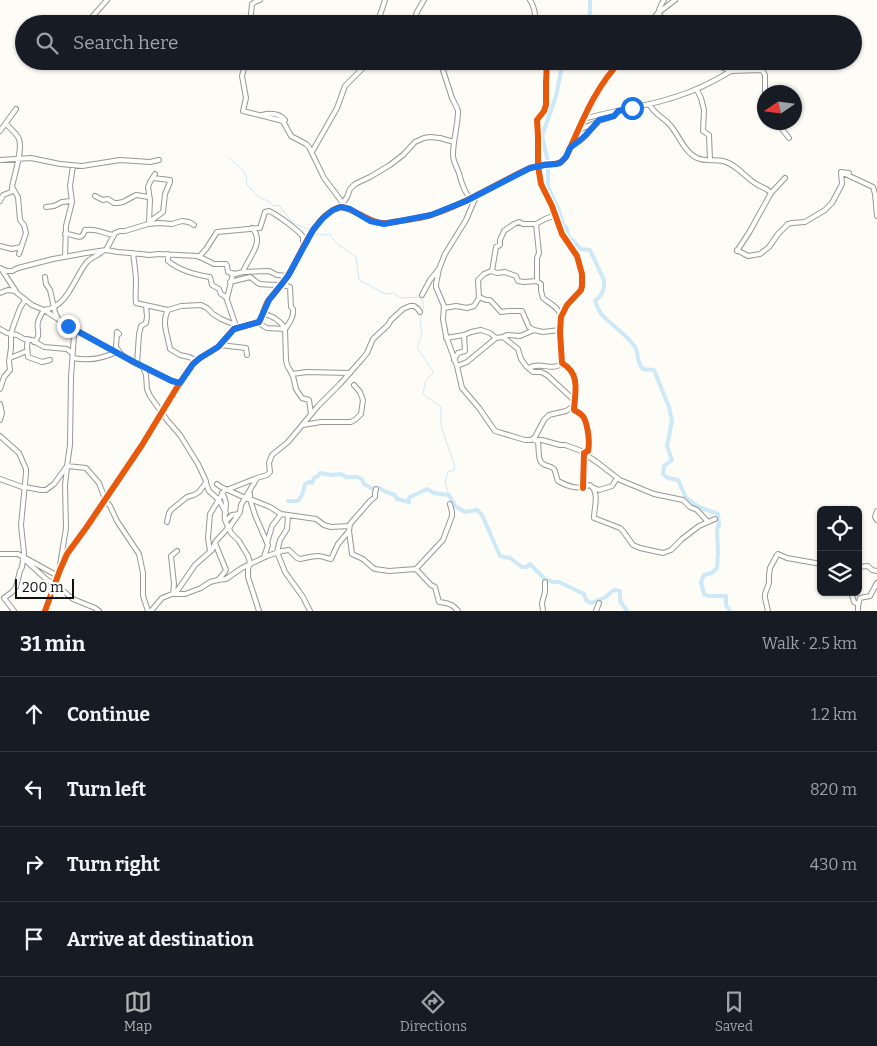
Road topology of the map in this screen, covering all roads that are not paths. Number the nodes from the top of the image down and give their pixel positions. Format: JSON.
{"nodes":[{"id":1,"x":107,"y":0,"type":"edge"},
{"id":2,"x":260,"y":0,"type":"edge"},
{"id":3,"x":385,"y":0,"type":"edge"},
{"id":4,"x":424,"y":0,"type":"edge"},
{"id":5,"x":530,"y":0,"type":"edge"},
{"id":6,"x":664,"y":0,"type":"edge"},
{"id":7,"x":675,"y":0,"type":"edge"},
{"id":8,"x":251,"y":2,"type":"edge"},
{"id":9,"x":658,"y":13,"type":"joint"},
{"id":10,"x":94,"y":15,"type":"edge"},
{"id":11,"x":250,"y":15,"type":"edge"},
{"id":12,"x":380,"y":15,"type":"edge"},
{"id":13,"x":416,"y":15,"type":"edge"},
{"id":14,"x":535,"y":15,"type":"edge"},
{"id":15,"x":244,"y":70,"type":"edge"},
{"id":16,"x":361,"y":70,"type":"edge"},
{"id":17,"x":443,"y":70,"type":"edge"},
{"id":18,"x":547,"y":70,"type":"edge"},
{"id":19,"x":613,"y":70,"type":"edge"},
{"id":20,"x":731,"y":71,"type":"joint"},
{"id":21,"x":765,"y":85,"type":"edge"},
{"id":22,"x":697,"y":90,"type":"junction"},
{"id":23,"x":649,"y":104,"type":"junction"},
{"id":24,"x":16,"y":109,"type":"dead end"},
{"id":25,"x":618,"y":111,"type":"junction"},
{"id":26,"x":584,"y":119,"type":"junction"},
{"id":27,"x":599,"y":120,"type":"junction"},
{"id":28,"x":6,"y":124,"type":"junction"},
{"id":29,"x":580,"y":128,"type":"junction"},
{"id":30,"x":782,"y":130,"type":"edge"},
{"id":31,"x":0,"y":131,"type":"edge"},
{"id":32,"x":789,"y":138,"type":"dead end"},
{"id":33,"x":452,"y":142,"type":"junction"},
{"id":34,"x":570,"y":148,"type":"junction"},
{"id":35,"x":312,"y":152,"type":"junction"},
{"id":36,"x":18,"y":158,"type":"junction"},
{"id":37,"x":0,"y":160,"type":"edge"},
{"id":38,"x":159,"y":160,"type":"dead end"},
{"id":39,"x":710,"y":160,"type":"junction"},
{"id":40,"x":73,"y":166,"type":"junction"},
{"id":41,"x":538,"y":166,"type":"junction"},
{"id":42,"x":841,"y":172,"type":"junction"},
{"id":43,"x":849,"y":173,"type":"dead end"},
{"id":44,"x":786,"y":178,"type":"dead end"},
{"id":45,"x":12,"y":189,"type":"junction"},
{"id":46,"x":770,"y":193,"type":"junction"},
{"id":47,"x":477,"y":194,"type":"junction"},
{"id":48,"x":95,"y":196,"type":"dead end"},
{"id":49,"x":148,"y":197,"type":"junction"},
{"id":50,"x":470,"y":198,"type":"junction"},
{"id":51,"x":0,"y":199,"type":"edge"},
{"id":52,"x":71,"y":200,"type":"junction"},
{"id":53,"x":342,"y":205,"type":"junction"},
{"id":54,"x":46,"y":207,"type":"dead end"},
{"id":55,"x":556,"y":215,"type":"junction"},
{"id":56,"x":877,"y":216,"type":"edge"},
{"id":57,"x":149,"y":223,"type":"junction"},
{"id":58,"x":536,"y":224,"type":"junction"},
{"id":59,"x":194,"y":225,"type":"dead end"},
{"id":60,"x":252,"y":228,"type":"junction"},
{"id":61,"x":260,"y":228,"type":"junction"},
{"id":62,"x":65,"y":234,"type":"junction"},
{"id":63,"x":114,"y":234,"type":"junction"},
{"id":64,"x":257,"y":235,"type":"junction"},
{"id":65,"x":0,"y":246,"type":"edge"},
{"id":66,"x":21,"y":248,"type":"junction"},
{"id":67,"x":303,"y":248,"type":"junction"},
{"id":68,"x":104,"y":251,"type":"junction"},
{"id":69,"x":133,"y":253,"type":"junction"},
{"id":70,"x":19,"y":254,"type":"dead end"},
{"id":71,"x":168,"y":254,"type":"junction"},
{"id":72,"x":65,"y":257,"type":"junction"},
{"id":73,"x":199,"y":257,"type":"junction"},
{"id":74,"x":0,"y":268,"type":"edge"},
{"id":75,"x":16,"y":269,"type":"junction"},
{"id":76,"x":440,"y":269,"type":"junction"},
{"id":77,"x":492,"y":271,"type":"junction"},
{"id":78,"x":243,"y":272,"type":"junction"},
{"id":79,"x":233,"y":274,"type":"junction"},
{"id":80,"x":45,"y":276,"type":"dead end"},
{"id":81,"x":288,"y":276,"type":"junction"},
{"id":82,"x":537,"y":280,"type":"junction"},
{"id":83,"x":10,"y":281,"type":"junction"},
{"id":84,"x":230,"y":282,"type":"junction"},
{"id":85,"x":283,"y":284,"type":"junction"},
{"id":86,"x":15,"y":290,"type":"junction"},
{"id":87,"x":0,"y":293,"type":"edge"},
{"id":88,"x":422,"y":295,"type":"dead end"},
{"id":89,"x":479,"y":297,"type":"junction"},
{"id":90,"x":226,"y":298,"type":"junction"},
{"id":91,"x":25,"y":300,"type":"junction"},
{"id":92,"x":146,"y":305,"type":"junction"},
{"id":93,"x":55,"y":307,"type":"junction"},
{"id":94,"x":444,"y":308,"type":"junction"},
{"id":95,"x":44,"y":310,"type":"junction"},
{"id":96,"x":167,"y":311,"type":"junction"},
{"id":97,"x":420,"y":312,"type":"dead end"},
{"id":98,"x":262,"y":314,"type":"junction"},
{"id":99,"x":561,"y":317,"type":"junction"},
{"id":100,"x":58,"y":319,"type":"junction"},
{"id":101,"x":258,"y":323,"type":"junction"},
{"id":102,"x":236,"y":326,"type":"junction"},
{"id":103,"x":72,"y":328,"type":"junction"},
{"id":104,"x":284,"y":328,"type":"junction"},
{"id":105,"x":0,"y":330,"type":"edge"},
{"id":106,"x":534,"y":330,"type":"junction"},
{"id":107,"x":560,"y":330,"type":"junction"},
{"id":108,"x":79,"y":332,"type":"junction"},
{"id":109,"x":11,"y":334,"type":"junction"},
{"id":110,"x":119,"y":334,"type":"dead end"},
{"id":111,"x":74,"y":335,"type":"junction"},
{"id":112,"x":464,"y":335,"type":"junction"},
{"id":113,"x":503,"y":337,"type":"junction"},
{"id":114,"x":446,"y":338,"type":"junction"},
{"id":115,"x":496,"y":338,"type":"junction"},
{"id":116,"x":28,"y":340,"type":"junction"},
{"id":117,"x":34,"y":342,"type":"junction"},
{"id":118,"x":220,"y":345,"type":"junction"},
{"id":119,"x":465,"y":345,"type":"junction"},
{"id":120,"x":27,"y":351,"type":"junction"},
{"id":121,"x":116,"y":352,"type":"junction"},
{"id":122,"x":247,"y":355,"type":"dead end"},
{"id":123,"x":73,"y":356,"type":"junction"},
{"id":124,"x":123,"y":356,"type":"junction"},
{"id":125,"x":10,"y":358,"type":"junction"},
{"id":126,"x":50,"y":360,"type":"dead end"},
{"id":127,"x":454,"y":360,"type":"junction"},
{"id":128,"x":197,"y":361,"type":"junction"},
{"id":129,"x":468,"y":361,"type":"junction"},
{"id":130,"x":562,"y":363,"type":"junction"},
{"id":131,"x":137,"y":364,"type":"junction"},
{"id":132,"x":456,"y":366,"type":"junction"},
{"id":133,"x":143,"y":367,"type":"junction"},
{"id":134,"x":529,"y":368,"type":"junction"},
{"id":135,"x":350,"y":373,"type":"junction"},
{"id":136,"x":292,"y":374,"type":"junction"},
{"id":137,"x":180,"y":383,"type":"junction"},
{"id":138,"x":354,"y":385,"type":"dead end"},
{"id":139,"x":0,"y":389,"type":"edge"},
{"id":140,"x":575,"y":403,"type":"junction"},
{"id":141,"x":0,"y":404,"type":"edge"},
{"id":142,"x":161,"y":412,"type":"junction"},
{"id":143,"x":311,"y":414,"type":"junction"},
{"id":144,"x":0,"y":420,"type":"edge"},
{"id":145,"x":303,"y":424,"type":"junction"},
{"id":146,"x":0,"y":436,"type":"edge"},
{"id":147,"x":534,"y":440,"type":"junction"},
{"id":148,"x":584,"y":453,"type":"junction"},
{"id":149,"x":67,"y":467,"type":"junction"},
{"id":150,"x":257,"y":478,"type":"junction"},
{"id":151,"x":617,"y":478,"type":"junction"},
{"id":152,"x":0,"y":479,"type":"edge"},
{"id":153,"x":206,"y":483,"type":"junction"},
{"id":154,"x":217,"y":484,"type":"dead end"},
{"id":155,"x":25,"y":488,"type":"junction"},
{"id":156,"x":376,"y":488,"type":"dead end"},
{"id":157,"x":583,"y":488,"type":"junction"},
{"id":158,"x":594,"y":488,"type":"junction"},
{"id":159,"x":227,"y":489,"type":"junction"},
{"id":160,"x":222,"y":494,"type":"junction"},
{"id":161,"x":249,"y":499,"type":"junction"},
{"id":162,"x":105,"y":500,"type":"junction"},
{"id":163,"x":219,"y":500,"type":"junction"},
{"id":164,"x":450,"y":504,"type":"dead end"},
{"id":165,"x":877,"y":511,"type":"edge"},
{"id":166,"x":226,"y":513,"type":"junction"},
{"id":167,"x":239,"y":514,"type":"junction"},
{"id":168,"x":280,"y":514,"type":"junction"},
{"id":169,"x":288,"y":516,"type":"junction"},
{"id":170,"x":715,"y":519,"type":"dead end"},
{"id":171,"x":877,"y":520,"type":"edge"},
{"id":172,"x":167,"y":522,"type":"dead end"},
{"id":173,"x":226,"y":522,"type":"junction"},
{"id":174,"x":708,"y":522,"type":"junction"},
{"id":175,"x":229,"y":528,"type":"junction"},
{"id":176,"x":349,"y":529,"type":"junction"},
{"id":177,"x":215,"y":543,"type":"junction"},
{"id":178,"x":267,"y":543,"type":"junction"},
{"id":179,"x":177,"y":551,"type":"dead end"},
{"id":180,"x":210,"y":551,"type":"junction"},
{"id":181,"x":277,"y":552,"type":"junction"},
{"id":182,"x":0,"y":554,"type":"edge"},
{"id":183,"x":264,"y":557,"type":"junction"},
{"id":184,"x":24,"y":558,"type":"junction"},
{"id":185,"x":817,"y":563,"type":"edge"},
{"id":186,"x":250,"y":564,"type":"junction"},
{"id":187,"x":862,"y":567,"type":"edge"},
{"id":188,"x":416,"y":569,"type":"junction"},
{"id":189,"x":60,"y":570,"type":"junction"},
{"id":190,"x":877,"y":571,"type":"edge"},
{"id":191,"x":58,"y":576,"type":"junction"},
{"id":192,"x":218,"y":580,"type":"junction"},
{"id":193,"x":545,"y":582,"type":"dead end"},
{"id":194,"x":877,"y":583,"type":"edge"},
{"id":195,"x":55,"y":585,"type":"junction"},
{"id":196,"x":174,"y":594,"type":"junction"},
{"id":197,"x":852,"y":596,"type":"edge"},
{"id":198,"x":599,"y":603,"type":"dead end"},
{"id":199,"x":858,"y":604,"type":"junction"},
{"id":200,"x":14,"y":611,"type":"edge"},
{"id":201,"x":45,"y":611,"type":"edge"},
{"id":202,"x":99,"y":611,"type":"edge"},
{"id":203,"x":150,"y":611,"type":"edge"},
{"id":204,"x":259,"y":611,"type":"edge"},
{"id":205,"x":310,"y":611,"type":"edge"},
{"id":206,"x":458,"y":611,"type":"edge"},
{"id":207,"x":543,"y":611,"type":"edge"},
{"id":208,"x":596,"y":611,"type":"edge"},
{"id":209,"x":768,"y":611,"type":"edge"},
{"id":210,"x":858,"y":611,"type":"edge"}],
"edges":[{"from":1,"to":10,"type":"street"},
{"from":2,"to":8,"type":"street"},
{"from":3,"to":12,"type":"street"},
{"from":4,"to":13,"type":"street"},
{"from":5,"to":14,"type":"street"},
{"from":6,"to":9,"type":"street"},
{"from":7,"to":9,"type":"street"},
{"from":8,"to":11,"type":"street"},
{"from":15,"to":35,"type":"street"},
{"from":16,"to":35,"type":"street"},
{"from":17,"to":33,"type":"street"},
{"from":18,"to":41,"type":"street"},
{"from":19,"to":26,"type":"street"},
{"from":20,"to":21,"type":"street"},
{"from":20,"to":22,"type":"street"},
{"from":22,"to":23,"type":"street"},
{"from":22,"to":39,"type":"street"},
{"from":23,"to":25,"type":"street"},
{"from":23,"to":39,"type":"street"},
{"from":24,"to":28,"type":"street"},
{"from":25,"to":26,"type":"street"},
{"from":25,"to":27,"type":"street"},
{"from":26,"to":29,"type":"street"},
{"from":27,"to":29,"type":"street"},
{"from":27,"to":34,"type":"street"},
{"from":28,"to":31,"type":"street"},
{"from":28,"to":36,"type":"street"},
{"from":29,"to":34,"type":"street"},
{"from":30,"to":32,"type":"street"},
{"from":33,"to":50,"type":"street"},
{"from":33,"to":53,"type":"street"},
{"from":34,"to":41,"type":"street"},
{"from":35,"to":53,"type":"street"},
{"from":36,"to":37,"type":"street"},
{"from":36,"to":40,"type":"street"},
{"from":36,"to":45,"type":"street"},
{"from":38,"to":40,"type":"street"},
{"from":39,"to":46,"type":"street"},
{"from":40,"to":52,"type":"street"},
{"from":41,"to":47,"type":"street"},
{"from":41,"to":55,"type":"street"},
{"from":42,"to":43,"type":"street"},
{"from":42,"to":46,"type":"street"},
{"from":42,"to":56,"type":"street"},
{"from":44,"to":46,"type":"street"},
{"from":45,"to":51,"type":"street"},
{"from":45,"to":66,"type":"street"},
{"from":47,"to":50,"type":"street"},
{"from":47,"to":76,"type":"street"},
{"from":48,"to":49,"type":"street"},
{"from":49,"to":57,"type":"street"},
{"from":49,"to":57,"type":"street"},
{"from":50,"to":53,"type":"street"},
{"from":52,"to":54,"type":"street"},
{"from":52,"to":62,"type":"street"},
{"from":53,"to":67,"type":"street"},
{"from":55,"to":58,"type":"street"},
{"from":55,"to":99,"type":"street"},
{"from":57,"to":59,"type":"street"},
{"from":57,"to":63,"type":"street"},
{"from":58,"to":77,"type":"street"},
{"from":58,"to":82,"type":"street"},
{"from":60,"to":61,"type":"street"},
{"from":60,"to":64,"type":"street"},
{"from":60,"to":73,"type":"street"},
{"from":61,"to":64,"type":"street"},
{"from":61,"to":67,"type":"street"},
{"from":62,"to":63,"type":"street"},
{"from":62,"to":72,"type":"street"},
{"from":63,"to":68,"type":"street"},
{"from":64,"to":78,"type":"street"},
{"from":65,"to":66,"type":"street"},
{"from":66,"to":70,"type":"street"},
{"from":67,"to":81,"type":"street"},
{"from":68,"to":69,"type":"street"},
{"from":68,"to":72,"type":"street"},
{"from":68,"to":93,"type":"street"},
{"from":69,"to":71,"type":"street"},
{"from":69,"to":92,"type":"street"},
{"from":71,"to":73,"type":"street"},
{"from":71,"to":90,"type":"street"},
{"from":72,"to":75,"type":"street"},
{"from":73,"to":79,"type":"street"},
{"from":74,"to":75,"type":"street"},
{"from":74,"to":83,"type":"street"},
{"from":75,"to":83,"type":"street"},
{"from":76,"to":88,"type":"street"},
{"from":76,"to":94,"type":"street"},
{"from":77,"to":82,"type":"street"},
{"from":77,"to":89,"type":"street"},
{"from":78,"to":79,"type":"street"},
{"from":78,"to":81,"type":"street"},
{"from":79,"to":84,"type":"street"},
{"from":80,"to":93,"type":"street"},
{"from":81,"to":85,"type":"street"},
{"from":82,"to":99,"type":"street"},
{"from":83,"to":86,"type":"street"},
{"from":84,"to":85,"type":"street"},
{"from":84,"to":90,"type":"street"},
{"from":85,"to":98,"type":"street"},
{"from":85,"to":104,"type":"street"},
{"from":86,"to":87,"type":"street"},
{"from":86,"to":91,"type":"street"},
{"from":89,"to":94,"type":"street"},
{"from":89,"to":106,"type":"street"},
{"from":90,"to":102,"type":"street"},
{"from":91,"to":95,"type":"street"},
{"from":91,"to":109,"type":"street"},
{"from":92,"to":96,"type":"street"},
{"from":92,"to":131,"type":"street"},
{"from":93,"to":95,"type":"street"},
{"from":93,"to":100,"type":"street"},
{"from":94,"to":114,"type":"street"},
{"from":95,"to":100,"type":"street"},
{"from":95,"to":117,"type":"street"},
{"from":96,"to":102,"type":"street"},
{"from":96,"to":128,"type":"street"},
{"from":97,"to":135,"type":"street"},
{"from":98,"to":101,"type":"street"},
{"from":98,"to":104,"type":"street"},
{"from":99,"to":107,"type":"street"},
{"from":100,"to":103,"type":"street"},
{"from":101,"to":102,"type":"street"},
{"from":101,"to":104,"type":"street"},
{"from":102,"to":118,"type":"street"},
{"from":103,"to":108,"type":"street"},
{"from":103,"to":111,"type":"street"},
{"from":104,"to":136,"type":"street"},
{"from":105,"to":109,"type":"street"},
{"from":106,"to":107,"type":"street"},
{"from":106,"to":113,"type":"street"},
{"from":107,"to":130,"type":"street"},
{"from":108,"to":111,"type":"street"},
{"from":108,"to":121,"type":"street"},
{"from":109,"to":116,"type":"street"},
{"from":109,"to":125,"type":"street"},
{"from":110,"to":124,"type":"street"},
{"from":111,"to":123,"type":"street"},
{"from":112,"to":114,"type":"street"},
{"from":112,"to":115,"type":"street"},
{"from":112,"to":119,"type":"street"},
{"from":113,"to":115,"type":"street"},
{"from":113,"to":134,"type":"street"},
{"from":114,"to":127,"type":"street"},
{"from":115,"to":129,"type":"street"},
{"from":116,"to":117,"type":"street"},
{"from":116,"to":120,"type":"street"},
{"from":117,"to":123,"type":"street"},
{"from":118,"to":122,"type":"street"},
{"from":118,"to":128,"type":"street"},
{"from":119,"to":127,"type":"street"},
{"from":119,"to":129,"type":"street"},
{"from":120,"to":125,"type":"street"},
{"from":120,"to":126,"type":"street"},
{"from":121,"to":123,"type":"street"},
{"from":121,"to":124,"type":"street"},
{"from":123,"to":149,"type":"street"},
{"from":124,"to":131,"type":"street"},
{"from":125,"to":139,"type":"street"},
{"from":127,"to":132,"type":"street"},
{"from":128,"to":137,"type":"street"},
{"from":129,"to":132,"type":"street"},
{"from":130,"to":134,"type":"street"},
{"from":130,"to":140,"type":"street"},
{"from":131,"to":133,"type":"street"},
{"from":132,"to":147,"type":"street"},
{"from":133,"to":137,"type":"street"},
{"from":133,"to":142,"type":"street"},
{"from":134,"to":140,"type":"street"},
{"from":135,"to":136,"type":"street"},
{"from":135,"to":143,"type":"street"},
{"from":136,"to":143,"type":"street"},
{"from":137,"to":142,"type":"street"},
{"from":138,"to":145,"type":"street"},
{"from":140,"to":147,"type":"street"},
{"from":140,"to":148,"type":"street"},
{"from":141,"to":144,"type":"street"},
{"from":142,"to":153,"type":"street"},
{"from":142,"to":162,"type":"street"},
{"from":143,"to":145,"type":"street"},
{"from":145,"to":150,"type":"street"},
{"from":146,"to":155,"type":"street"},
{"from":147,"to":148,"type":"street"},
{"from":147,"to":157,"type":"street"},
{"from":148,"to":151,"type":"street"},
{"from":148,"to":157,"type":"street"},
{"from":149,"to":155,"type":"street"},
{"from":149,"to":162,"type":"street"},
{"from":149,"to":189,"type":"street"},
{"from":150,"to":159,"type":"street"},
{"from":150,"to":161,"type":"street"},
{"from":151,"to":158,"type":"street"},
{"from":151,"to":174,"type":"street"},
{"from":152,"to":155,"type":"street"},
{"from":153,"to":163,"type":"street"},
{"from":153,"to":172,"type":"street"},
{"from":154,"to":159,"type":"street"},
{"from":155,"to":184,"type":"street"},
{"from":156,"to":176,"type":"street"},
{"from":157,"to":158,"type":"street"},
{"from":158,"to":174,"type":"street"},
{"from":159,"to":160,"type":"street"},
{"from":159,"to":161,"type":"street"},
{"from":160,"to":163,"type":"street"},
{"from":160,"to":166,"type":"street"},
{"from":161,"to":167,"type":"street"},
{"from":161,"to":168,"type":"street"},
{"from":161,"to":178,"type":"street"},
{"from":162,"to":189,"type":"street"},
{"from":162,"to":203,"type":"street"},
{"from":163,"to":166,"type":"street"},
{"from":163,"to":180,"type":"street"},
{"from":164,"to":188,"type":"street"},
{"from":165,"to":171,"type":"street"},
{"from":166,"to":173,"type":"street"},
{"from":167,"to":173,"type":"street"},
{"from":167,"to":175,"type":"street"},
{"from":168,"to":169,"type":"street"},
{"from":168,"to":178,"type":"street"},
{"from":169,"to":176,"type":"street"},
{"from":169,"to":181,"type":"street"},
{"from":170,"to":174,"type":"street"},
{"from":173,"to":175,"type":"street"},
{"from":175,"to":177,"type":"street"},
{"from":175,"to":186,"type":"street"},
{"from":176,"to":181,"type":"street"},
{"from":176,"to":188,"type":"street"},
{"from":177,"to":180,"type":"street"},
{"from":177,"to":192,"type":"street"},
{"from":178,"to":183,"type":"street"},
{"from":179,"to":196,"type":"street"},
{"from":180,"to":196,"type":"street"},
{"from":181,"to":183,"type":"street"},
{"from":181,"to":205,"type":"street"},
{"from":182,"to":184,"type":"street"},
{"from":183,"to":186,"type":"street"},
{"from":184,"to":191,"type":"street"},
{"from":184,"to":195,"type":"street"},
{"from":184,"to":200,"type":"street"},
{"from":185,"to":209,"type":"street"},
{"from":186,"to":192,"type":"street"},
{"from":186,"to":204,"type":"street"},
{"from":187,"to":190,"type":"street"},
{"from":188,"to":206,"type":"street"},
{"from":189,"to":191,"type":"street"},
{"from":191,"to":195,"type":"street"},
{"from":192,"to":196,"type":"street"},
{"from":193,"to":207,"type":"street"},
{"from":194,"to":199,"type":"street"},
{"from":195,"to":201,"type":"street"},
{"from":195,"to":202,"type":"street"},
{"from":196,"to":203,"type":"street"},
{"from":197,"to":199,"type":"street"},
{"from":198,"to":208,"type":"street"},
{"from":199,"to":210,"type":"street"}]}
